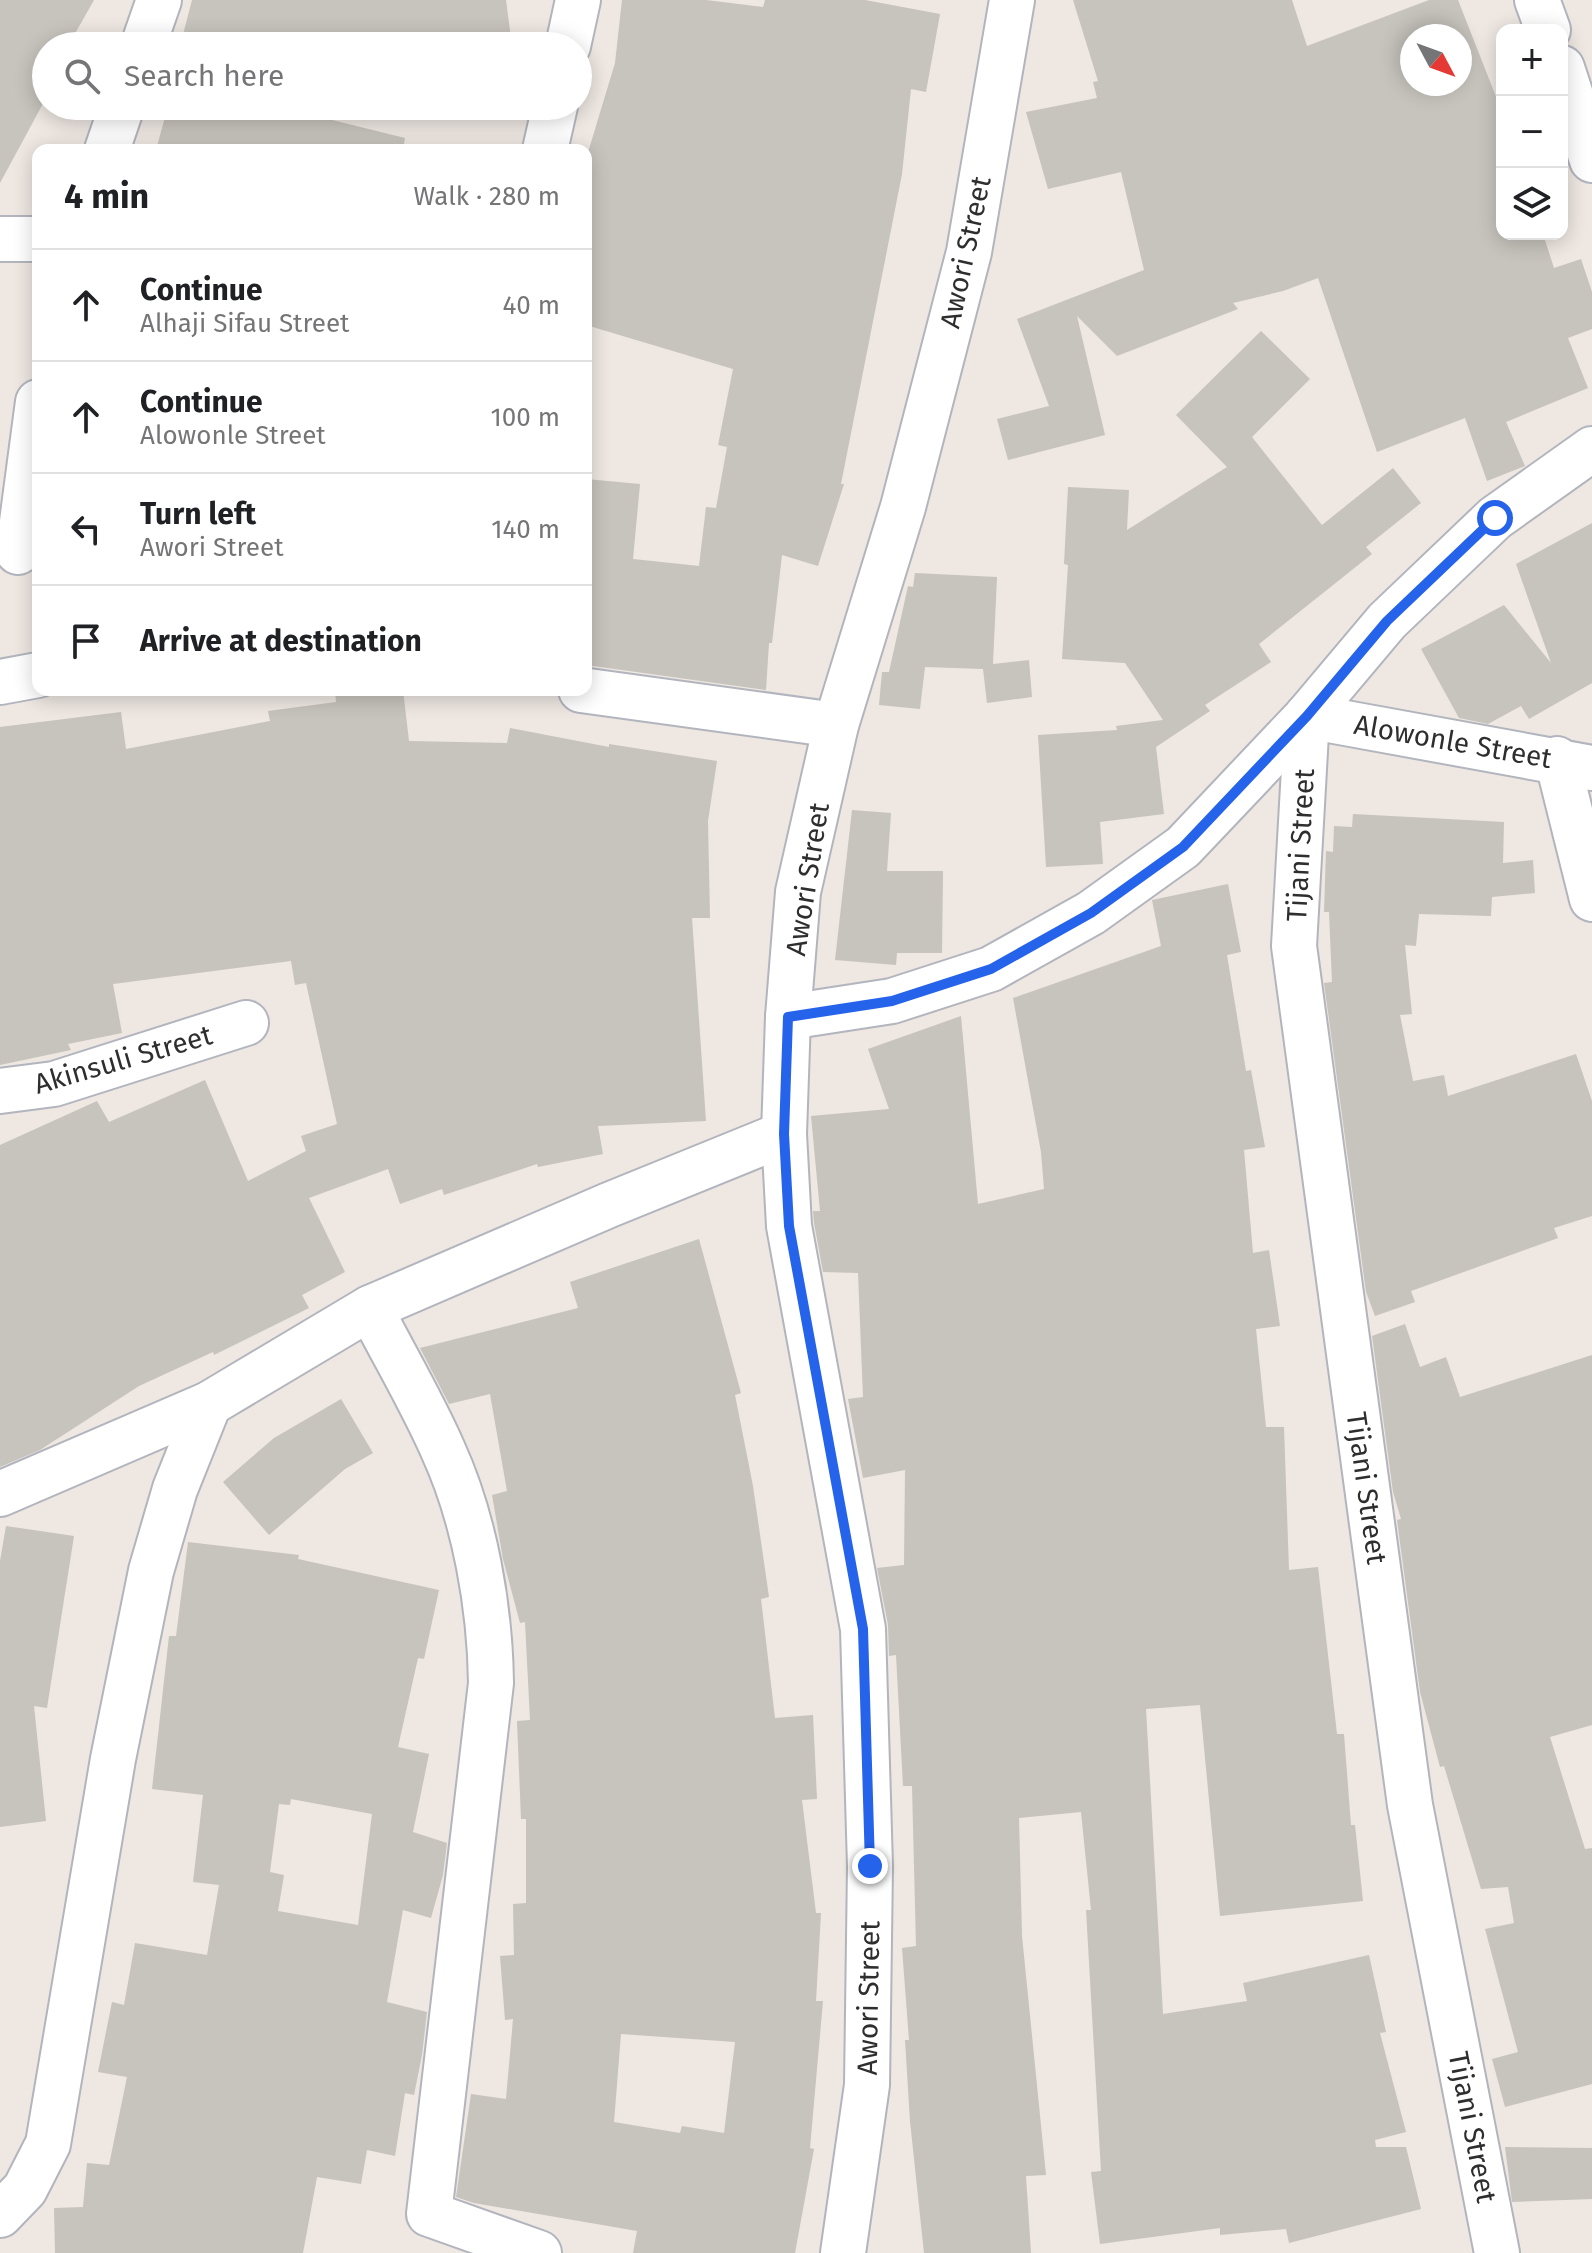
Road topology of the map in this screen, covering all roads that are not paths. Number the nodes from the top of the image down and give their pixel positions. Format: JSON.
{"nodes":[{"id":1,"x":159,"y":0,"type":"edge"},
{"id":2,"x":578,"y":0,"type":"edge"},
{"id":3,"x":1012,"y":0,"type":"edge"},
{"id":4,"x":1537,"y":0,"type":"edge"},
{"id":5,"x":1546,"y":24,"type":"edge"},
{"id":6,"x":148,"y":32,"type":"edge"},
{"id":7,"x":571,"y":32,"type":"edge"},
{"id":8,"x":1568,"y":86,"type":"edge"},
{"id":9,"x":117,"y":120,"type":"edge"},
{"id":10,"x":552,"y":120,"type":"edge"},
{"id":11,"x":109,"y":144,"type":"edge"},
{"id":12,"x":546,"y":144,"type":"edge"},
{"id":13,"x":1592,"y":160,"type":"edge"},
{"id":14,"x":0,"y":239,"type":"edge"},
{"id":15,"x":32,"y":239,"type":"edge"},
{"id":16,"x":32,"y":447,"type":"edge"},
{"id":17,"x":1592,"y":449,"type":"edge"},
{"id":18,"x":18,"y":552,"type":"dead end"},
{"id":19,"x":32,"y":676,"type":"edge"},
{"id":20,"x":0,"y":682,"type":"edge"},
{"id":21,"x":592,"y":692,"type":"edge"},
{"id":22,"x":1307,"y":716,"type":"junction"},
{"id":23,"x":836,"y":725,"type":"junction"},
{"id":24,"x":1574,"y":763,"type":"edge"},
{"id":25,"x":1592,"y":899,"type":"edge"},
{"id":26,"x":788,"y":1017,"type":"junction"},
{"id":27,"x":246,"y":1023,"type":"dead end"},
{"id":28,"x":0,"y":1091,"type":"edge"},
{"id":29,"x":784,"y":1134,"type":"junction"},
{"id":30,"x":370,"y":1308,"type":"junction"},
{"id":31,"x":209,"y":1404,"type":"junction"},
{"id":32,"x":0,"y":1494,"type":"edge"},
{"id":33,"x":0,"y":2215,"type":"edge"},
{"id":34,"x":539,"y":2253,"type":"edge"},
{"id":35,"x":843,"y":2253,"type":"edge"},
{"id":36,"x":1497,"y":2253,"type":"edge"}],
"edges":[{"from":1,"to":6,"type":"street"},
{"from":2,"to":7,"type":"street"},
{"from":3,"to":23,"type":"street","name":"Awori Street"},
{"from":4,"to":5,"type":"street"},
{"from":8,"to":13,"type":"street"},
{"from":9,"to":11,"type":"street"},
{"from":10,"to":12,"type":"street"},
{"from":14,"to":15,"type":"street"},
{"from":16,"to":18,"type":"street"},
{"from":17,"to":22,"type":"street"},
{"from":19,"to":20,"type":"street"},
{"from":21,"to":23,"type":"street"},
{"from":22,"to":24,"type":"street","name":"Alowonle Street"},
{"from":22,"to":26,"type":"street"},
{"from":22,"to":36,"type":"street","name":"Tijani Street"},
{"from":23,"to":26,"type":"street","name":"Awori Street"},
{"from":24,"to":25,"type":"street"},
{"from":26,"to":29,"type":"street","name":"Awori Street"},
{"from":27,"to":28,"type":"street","name":"Akinsuli Street"},
{"from":29,"to":30,"type":"street"},
{"from":29,"to":35,"type":"street","name":"Awori Street"},
{"from":30,"to":31,"type":"street"},
{"from":30,"to":34,"type":"street"},
{"from":31,"to":32,"type":"street"},
{"from":31,"to":33,"type":"street"}]}
